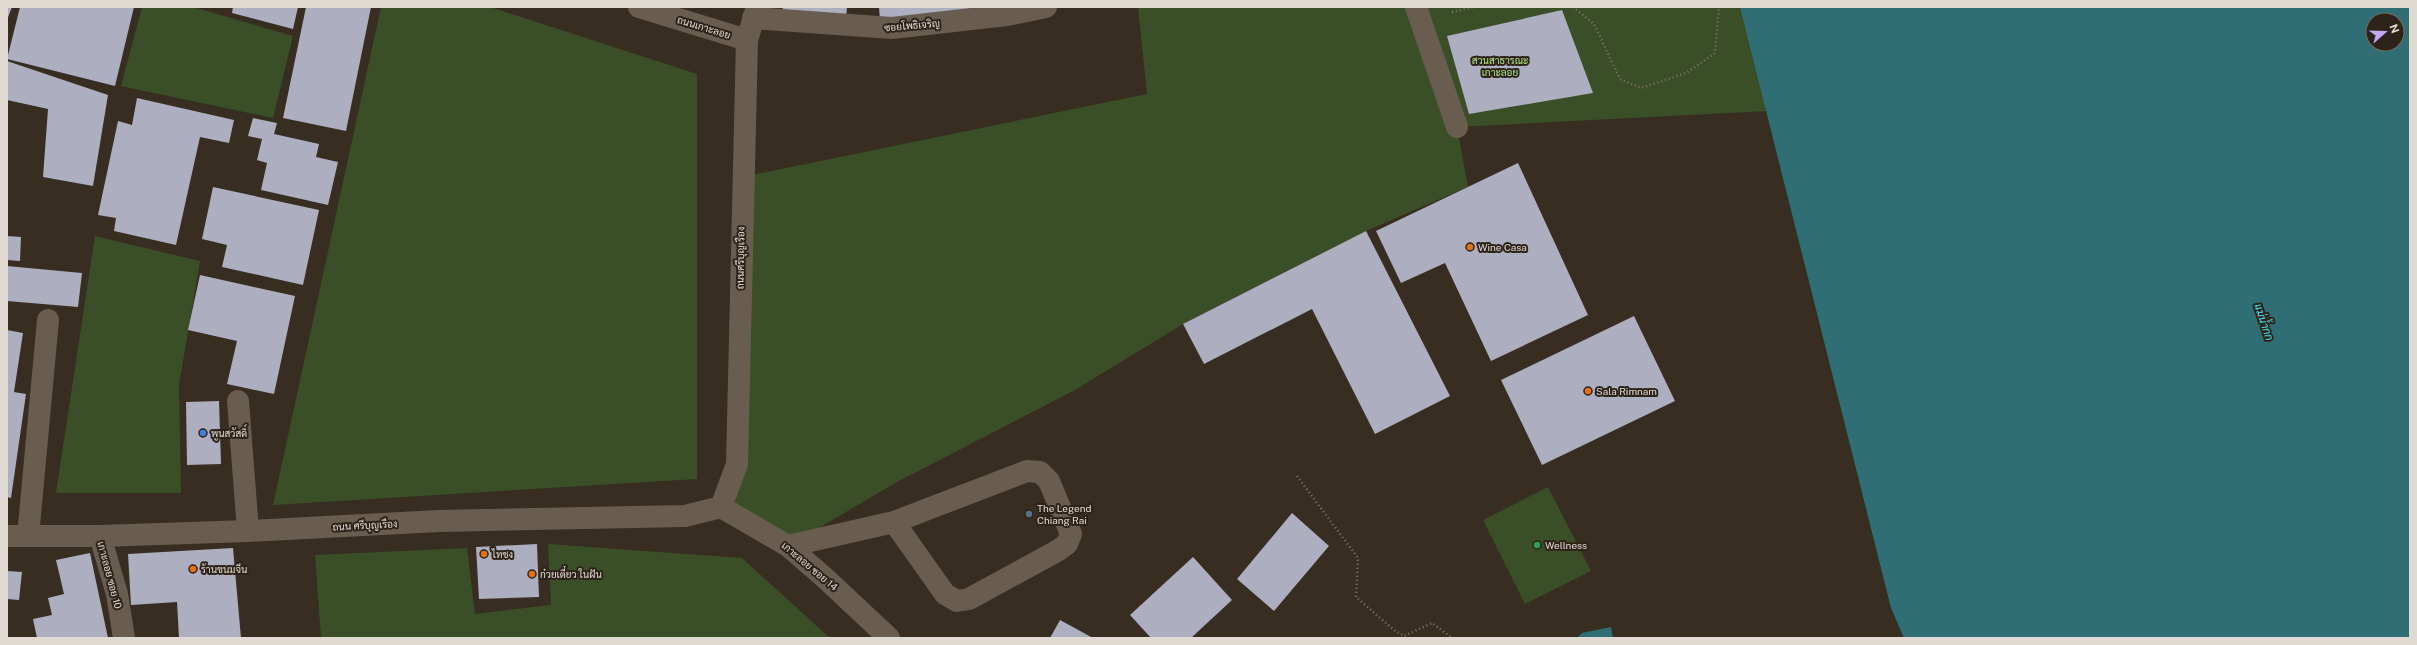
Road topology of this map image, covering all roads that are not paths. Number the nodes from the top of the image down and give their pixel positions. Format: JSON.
{"nodes":[{"id":1,"x":639,"y":7,"type":"edge"},
{"id":2,"x":1046,"y":7,"type":"edge"},
{"id":3,"x":1416,"y":7,"type":"edge"},
{"id":4,"x":755,"y":13,"type":"edge"},
{"id":5,"x":747,"y":40,"type":"junction"},
{"id":6,"x":1457,"y":127,"type":"dead end"},
{"id":7,"x":48,"y":320,"type":"dead end"},
{"id":8,"x":238,"y":401,"type":"dead end"},
{"id":9,"x":721,"y":507,"type":"junction"},
{"id":10,"x":894,"y":522,"type":"junction"},
{"id":11,"x":248,"y":532,"type":"junction"},
{"id":12,"x":7,"y":536,"type":"edge"},
{"id":13,"x":28,"y":536,"type":"junction"},
{"id":14,"x":100,"y":536,"type":"junction"},
{"id":15,"x":788,"y":546,"type":"junction"},
{"id":16,"x":124,"y":638,"type":"edge"},
{"id":17,"x":889,"y":638,"type":"edge"}],
"edges":[{"from":1,"to":5,"type":"street","name":"ถนนเกาะลอย"},
{"from":2,"to":4,"type":"street","name":"ซอยโพธิเจริญ"},
{"from":3,"to":6,"type":"street"},
{"from":4,"to":5,"type":"street","name":"ถนนศรีบุญเรือง"},
{"from":5,"to":9,"type":"street","name":"ถนนศรีบุญเรือง"},
{"from":7,"to":13,"type":"street"},
{"from":8,"to":11,"type":"street"},
{"from":9,"to":11,"type":"street","name":"ถนน ศรีบุญเรือง"},
{"from":9,"to":15,"type":"street","name":"เกาะลอย ซอย 14"},
{"from":10,"to":10,"type":"street"},
{"from":10,"to":15,"type":"street"},
{"from":11,"to":14,"type":"street","name":"ถนน ศรีบุญเรือง"},
{"from":12,"to":13,"type":"street","name":"ถนน ศรีบุญเรือง"},
{"from":13,"to":14,"type":"street","name":"ถนน ศรีบุญเรือง"},
{"from":14,"to":16,"type":"street","name":"เกาะลอย ซอย 10"},
{"from":15,"to":17,"type":"street","name":"เกาะลอย ซอย 14"}]}
